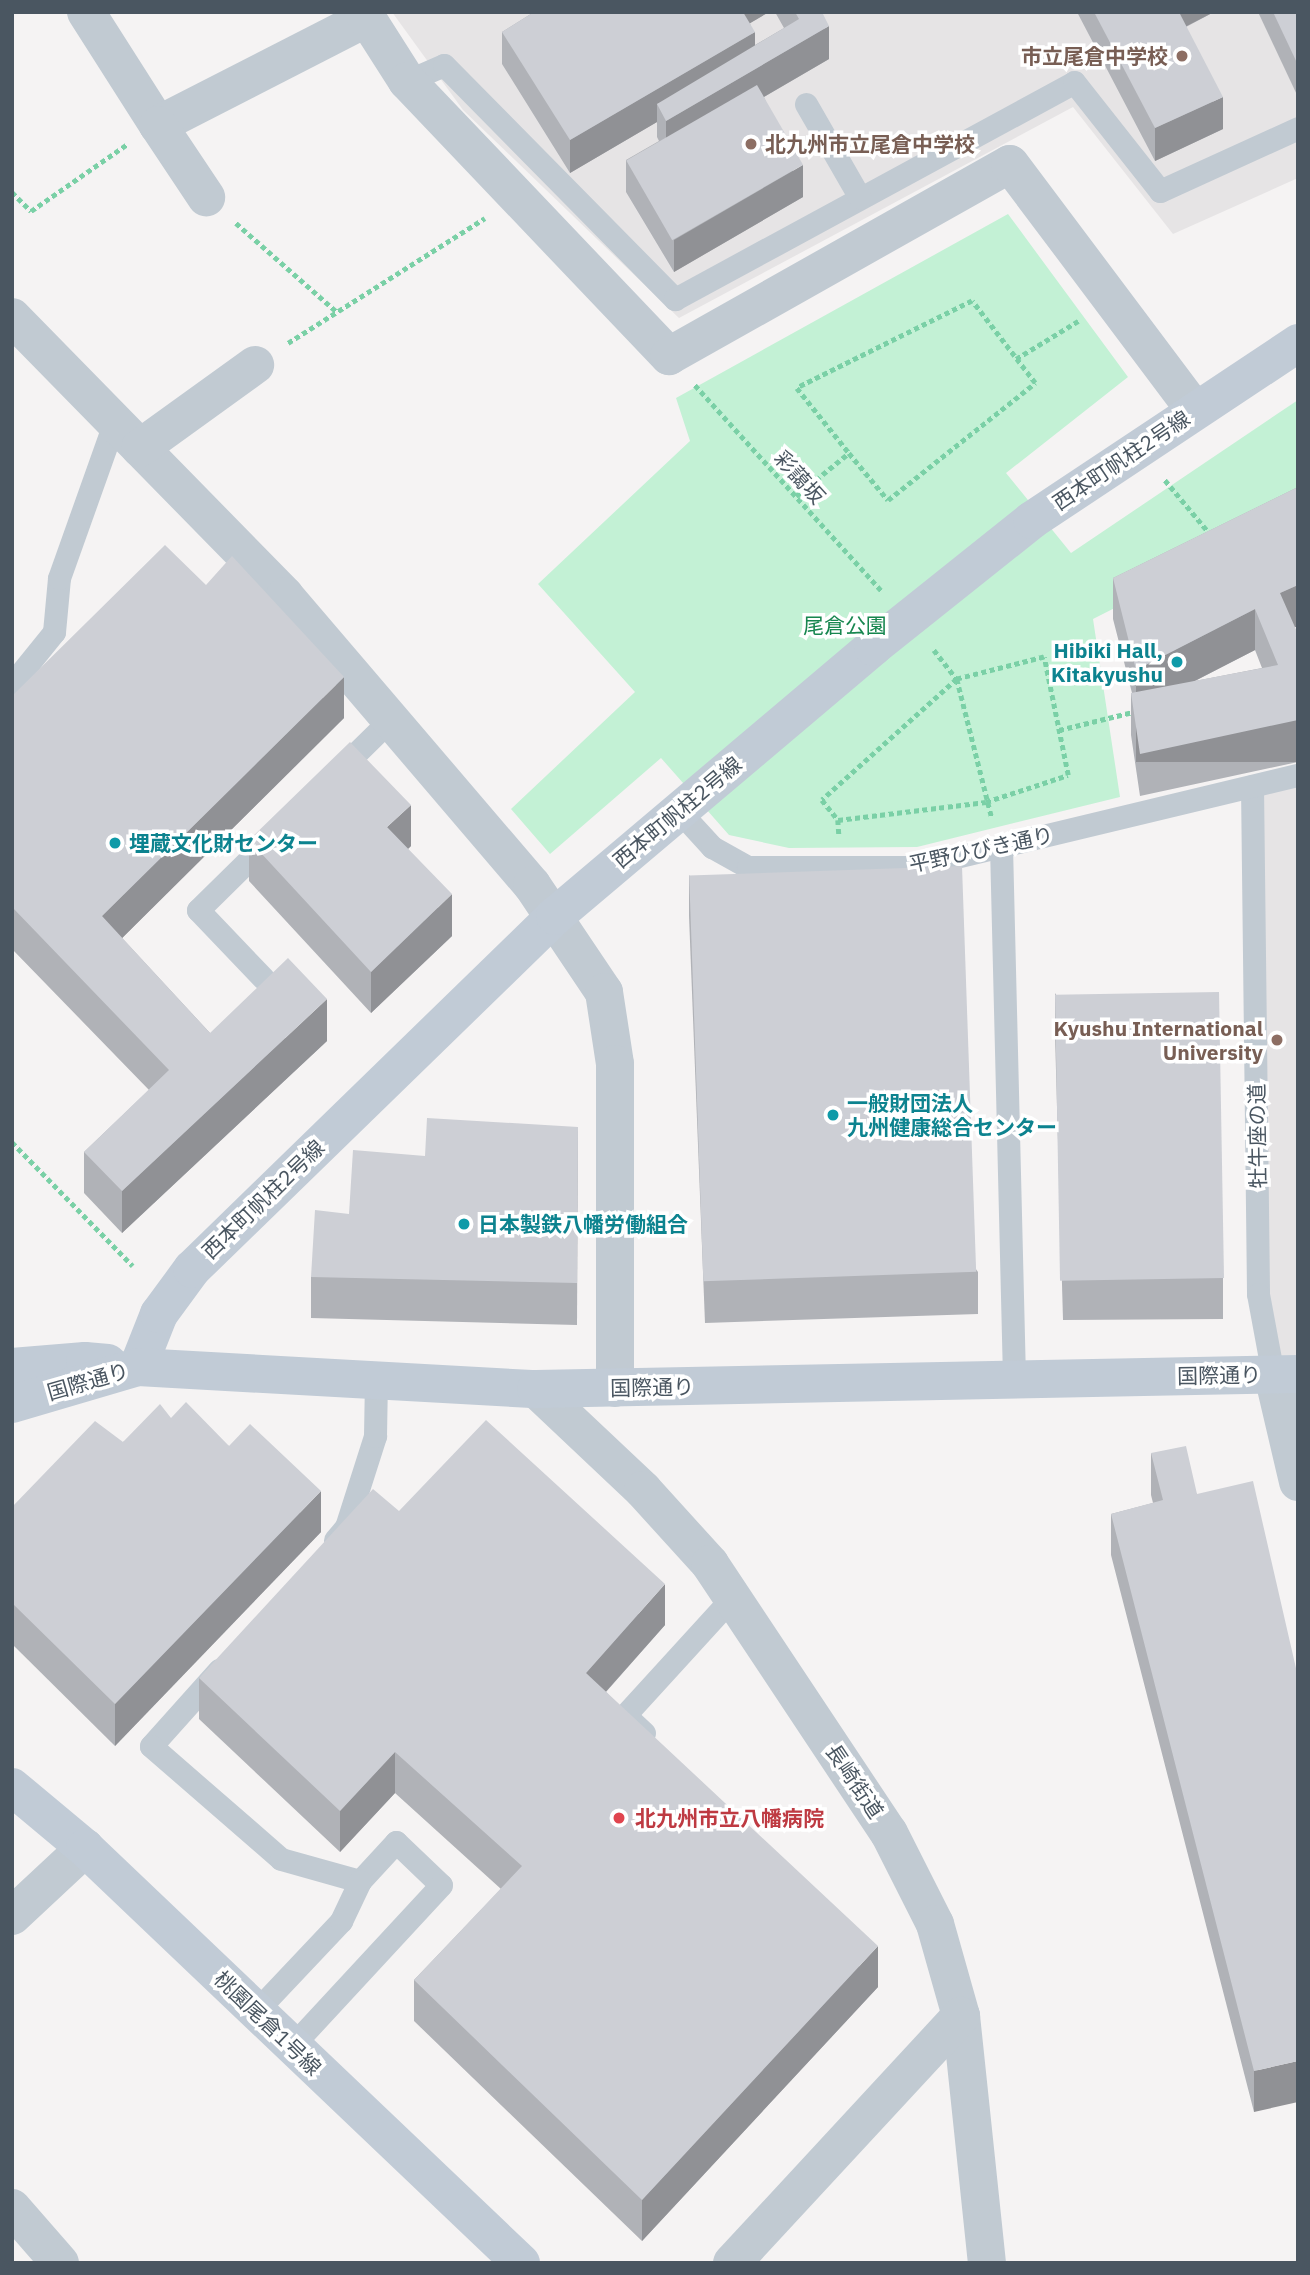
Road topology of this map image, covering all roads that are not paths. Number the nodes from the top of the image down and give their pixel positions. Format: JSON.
{"nodes":[{"id":1,"x":86,"y":12,"type":"edge"},
{"id":2,"x":365,"y":15,"type":"edge"},
{"id":3,"x":407,"y":81,"type":"junction"},
{"id":4,"x":806,"y":104,"type":"dead end"},
{"id":5,"x":158,"y":125,"type":"junction"},
{"id":6,"x":1298,"y":128,"type":"edge"},
{"id":7,"x":206,"y":197,"type":"road end"},
{"id":8,"x":860,"y":198,"type":"junction"},
{"id":9,"x":12,"y":317,"type":"edge"},
{"id":10,"x":1298,"y":343,"type":"edge"},
{"id":11,"x":255,"y":365,"type":"road end"},
{"id":12,"x":1195,"y":410,"type":"junction"},
{"id":13,"x":128,"y":435,"type":"junction"},
{"id":14,"x":12,"y":684,"type":"edge"},
{"id":15,"x":391,"y":719,"type":"junction"},
{"id":16,"x":1298,"y":775,"type":"edge"},
{"id":17,"x":323,"y":786,"type":"edge"},
{"id":18,"x":1252,"y":786,"type":"junction"},
{"id":19,"x":679,"y":811,"type":"junction"},
{"id":20,"x":285,"y":824,"type":"edge"},
{"id":21,"x":1002,"y":846,"type":"junction"},
{"id":22,"x":555,"y":916,"type":"junction"},
{"id":23,"x":263,"y":978,"type":"edge"},
{"id":24,"x":12,"y":1367,"type":"edge"},
{"id":25,"x":138,"y":1367,"type":"junction"},
{"id":26,"x":1286,"y":1374,"type":"edge"},
{"id":27,"x":1014,"y":1377,"type":"junction"},
{"id":28,"x":376,"y":1380,"type":"junction"},
{"id":29,"x":615,"y":1388,"type":"junction"},
{"id":30,"x":536,"y":1389,"type":"junction"},
{"id":31,"x":12,"y":1404,"type":"edge"},
{"id":32,"x":1298,"y":1482,"type":"edge"},
{"id":33,"x":320,"y":1557,"type":"edge"},
{"id":34,"x":732,"y":1598,"type":"junction"},
{"id":35,"x":232,"y":1656,"type":"edge"},
{"id":36,"x":665,"y":1752,"type":"edge"},
{"id":37,"x":12,"y":1769,"type":"edge"},
{"id":38,"x":12,"y":1787,"type":"edge"},
{"id":39,"x":85,"y":1848,"type":"junction"},
{"id":40,"x":360,"y":1881,"type":"junction"},
{"id":41,"x":12,"y":1916,"type":"edge"},
{"id":42,"x":256,"y":2011,"type":"junction"},
{"id":43,"x":961,"y":2016,"type":"junction"},
{"id":44,"x":292,"y":2046,"type":"junction"},
{"id":45,"x":12,"y":2208,"type":"edge"},
{"id":46,"x":60,"y":2263,"type":"edge"},
{"id":47,"x":521,"y":2263,"type":"edge"},
{"id":48,"x":732,"y":2263,"type":"edge"},
{"id":49,"x":987,"y":2263,"type":"edge"}],
"edges":[{"from":1,"to":5,"type":"street"},
{"from":2,"to":3,"type":"street"},
{"from":2,"to":5,"type":"street"},
{"from":3,"to":8,"type":"lane"},
{"from":3,"to":12,"type":"street"},
{"from":4,"to":8,"type":"lane"},
{"from":5,"to":7,"type":"street"},
{"from":6,"to":8,"type":"lane"},
{"from":9,"to":13,"type":"street"},
{"from":10,"to":12,"type":"street","name":"西本町帆柱2号線"},
{"from":11,"to":13,"type":"street"},
{"from":12,"to":19,"type":"street","name":"西本町帆柱2号線"},
{"from":13,"to":14,"type":"lane"},
{"from":13,"to":15,"type":"street"},
{"from":15,"to":17,"type":"lane"},
{"from":15,"to":22,"type":"street"},
{"from":16,"to":18,"type":"lane","name":"平野ひびき通り"},
{"from":18,"to":21,"type":"lane","name":"平野ひびき通り"},
{"from":18,"to":26,"type":"lane","name":"牡牛座の道"},
{"from":19,"to":21,"type":"lane","name":"平野ひびき通り"},
{"from":19,"to":22,"type":"street","name":"西本町帆柱2号線"},
{"from":20,"to":23,"type":"lane"},
{"from":21,"to":27,"type":"lane"},
{"from":22,"to":25,"type":"street","name":"西本町帆柱2号線"},
{"from":22,"to":29,"type":"street"},
{"from":24,"to":25,"type":"street"},
{"from":25,"to":28,"type":"street","name":"国際通り"},
{"from":25,"to":31,"type":"street","name":"国際通り"},
{"from":26,"to":27,"type":"street","name":"国際通り"},
{"from":26,"to":32,"type":"street","name":"牡牛座の道"},
{"from":27,"to":29,"type":"street","name":"国際通り"},
{"from":28,"to":30,"type":"street","name":"国際通り"},
{"from":28,"to":33,"type":"lane"},
{"from":29,"to":30,"type":"street","name":"国際通り"},
{"from":30,"to":34,"type":"street","name":"長崎街道"},
{"from":34,"to":36,"type":"lane"},
{"from":34,"to":43,"type":"street","name":"長崎街道"},
{"from":35,"to":40,"type":"lane"},
{"from":37,"to":39,"type":"street"},
{"from":38,"to":39,"type":"street","name":"桃園尾倉1号線"},
{"from":39,"to":41,"type":"street"},
{"from":39,"to":42,"type":"street","name":"桃園尾倉1号線"},
{"from":40,"to":42,"type":"lane"},
{"from":40,"to":44,"type":"lane"},
{"from":42,"to":44,"type":"street","name":"桃園尾倉1号線"},
{"from":43,"to":48,"type":"street"},
{"from":43,"to":49,"type":"street","name":"長崎街道"},
{"from":44,"to":47,"type":"street","name":"桃園尾倉1号線"},
{"from":45,"to":46,"type":"street"}]}
